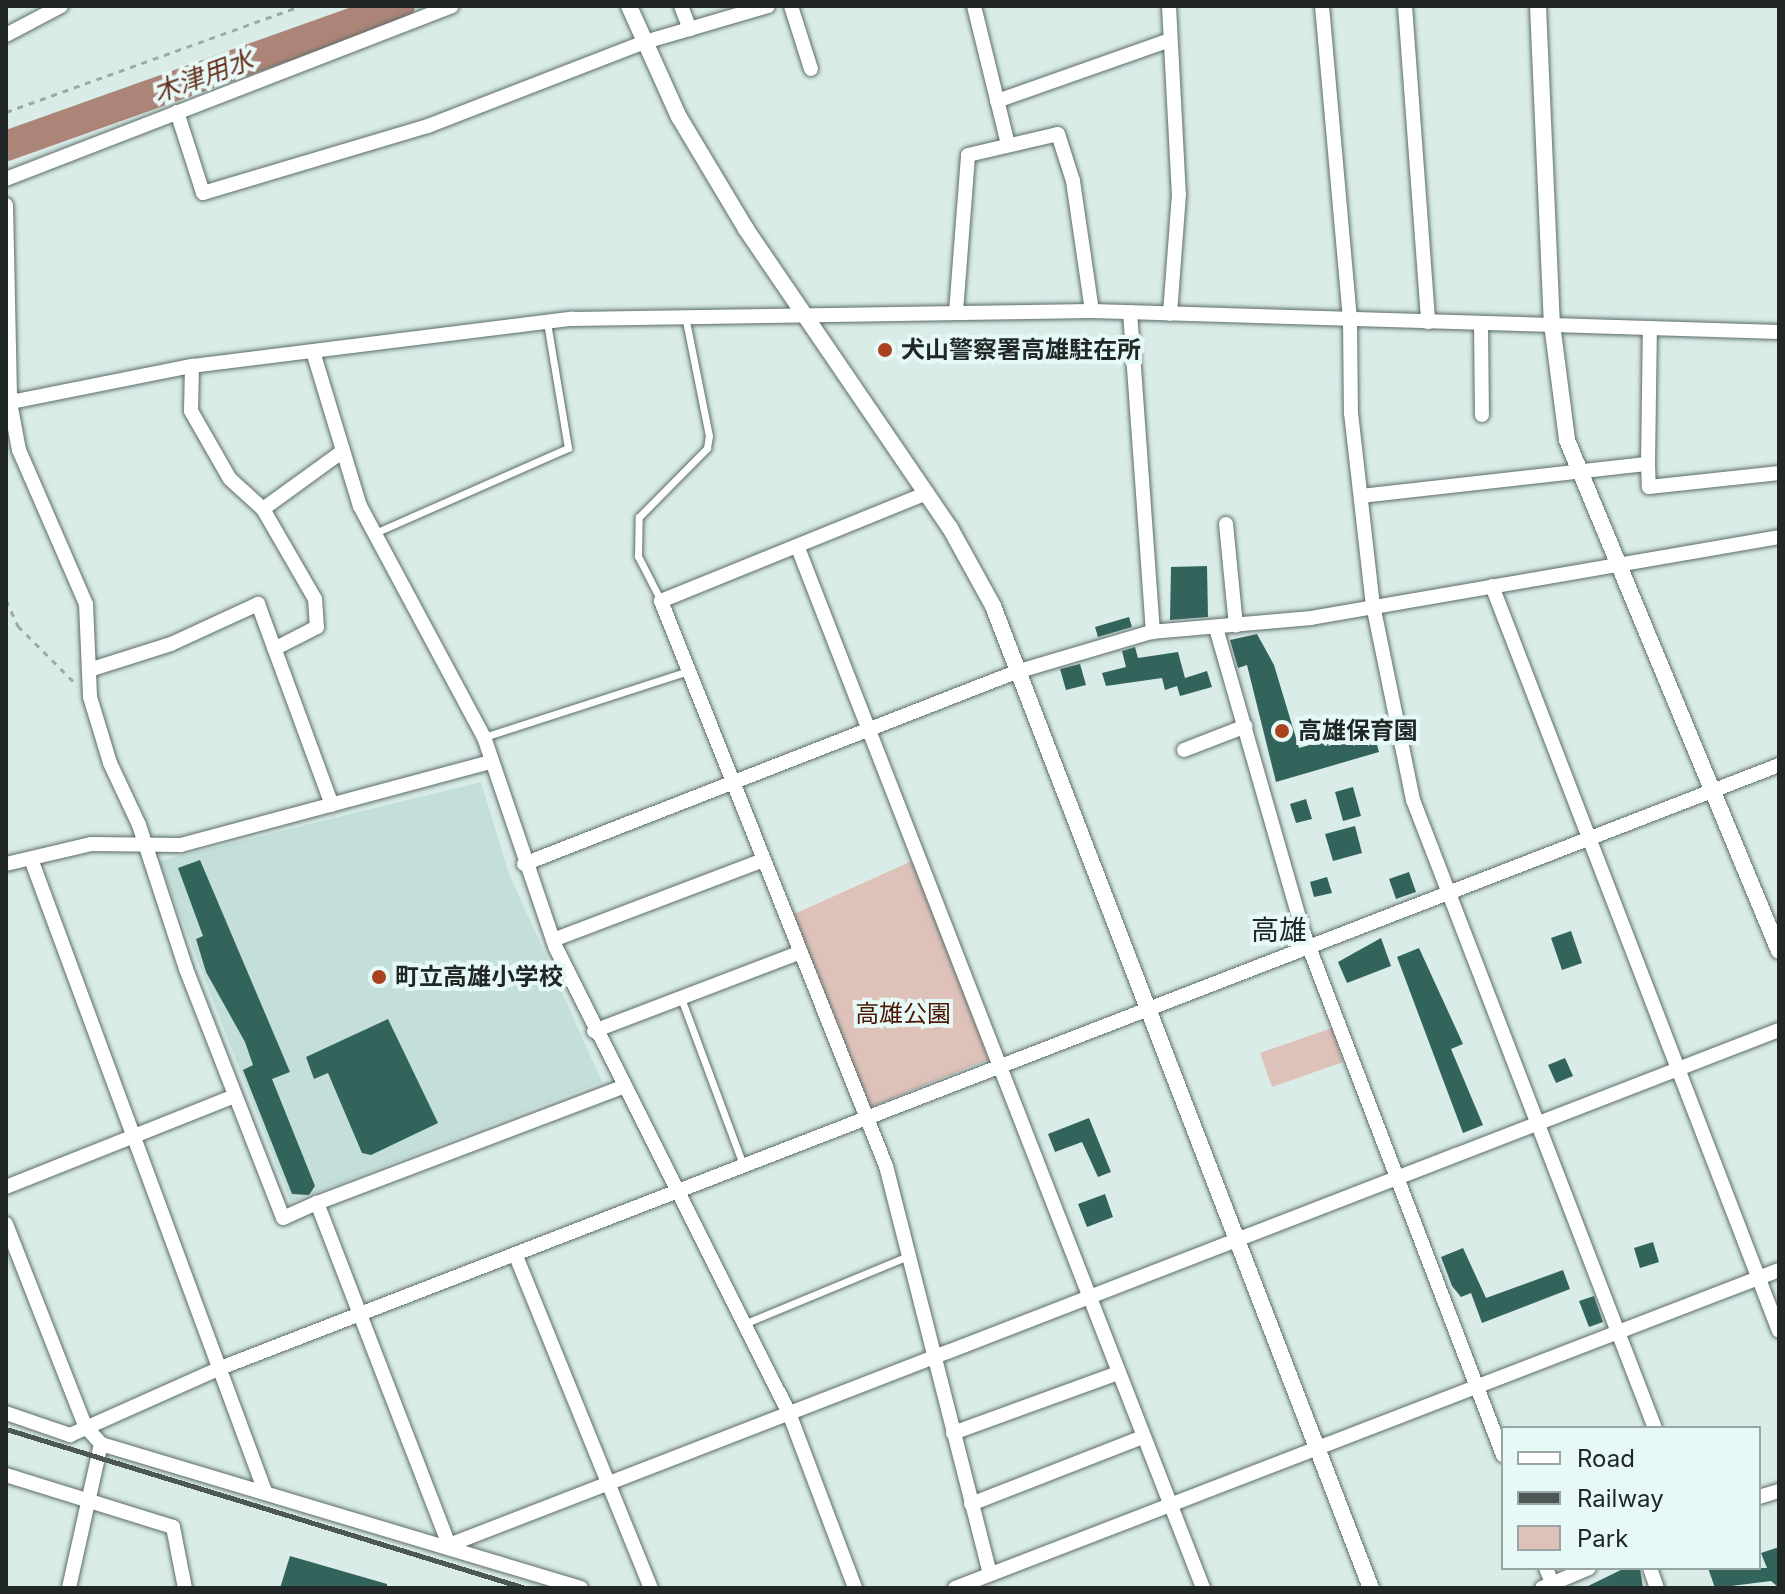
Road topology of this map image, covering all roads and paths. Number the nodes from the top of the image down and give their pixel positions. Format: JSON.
{"nodes":[{"id":1,"x":61,"y":6,"type":"edge"},
{"id":2,"x":301,"y":6,"type":"edge"},
{"id":3,"x":452,"y":6,"type":"edge"},
{"id":4,"x":629,"y":6,"type":"edge"},
{"id":5,"x":681,"y":6,"type":"edge"},
{"id":6,"x":768,"y":6,"type":"edge"},
{"id":7,"x":791,"y":6,"type":"edge"},
{"id":8,"x":974,"y":6,"type":"edge"},
{"id":9,"x":1169,"y":6,"type":"edge"},
{"id":10,"x":1322,"y":6,"type":"edge"},
{"id":11,"x":1405,"y":6,"type":"edge"},
{"id":12,"x":1538,"y":6,"type":"edge"},
{"id":13,"x":690,"y":29,"type":"junction"},
{"id":14,"x":6,"y":35,"type":"edge"},
{"id":15,"x":1167,"y":41,"type":"junction"},
{"id":16,"x":645,"y":42,"type":"junction"},
{"id":17,"x":811,"y":69,"type":"dead end"},
{"id":18,"x":997,"y":101,"type":"junction"},
{"id":19,"x":6,"y":112,"type":"edge"},
{"id":20,"x":177,"y":112,"type":"junction"},
{"id":21,"x":1008,"y":144,"type":"junction"},
{"id":22,"x":6,"y":179,"type":"edge"},
{"id":23,"x":6,"y":205,"type":"edge"},
{"id":24,"x":1092,"y":311,"type":"junction"},
{"id":25,"x":956,"y":312,"type":"junction"},
{"id":26,"x":1130,"y":312,"type":"junction"},
{"id":27,"x":1170,"y":314,"type":"junction"},
{"id":28,"x":685,"y":316,"type":"junction"},
{"id":29,"x":800,"y":316,"type":"junction"},
{"id":30,"x":1350,"y":321,"type":"junction"},
{"id":31,"x":547,"y":322,"type":"junction"},
{"id":32,"x":1428,"y":322,"type":"junction"},
{"id":33,"x":1481,"y":323,"type":"junction"},
{"id":34,"x":1552,"y":324,"type":"junction"},
{"id":35,"x":1650,"y":328,"type":"junction"},
{"id":36,"x":1779,"y":332,"type":"edge"},
{"id":37,"x":314,"y":355,"type":"junction"},
{"id":38,"x":192,"y":366,"type":"junction"},
{"id":39,"x":8,"y":403,"type":"edge"},
{"id":40,"x":1482,"y":415,"type":"dead end"},
{"id":41,"x":343,"y":451,"type":"junction"},
{"id":42,"x":1648,"y":464,"type":"junction"},
{"id":43,"x":1579,"y":473,"type":"junction"},
{"id":44,"x":1779,"y":473,"type":"edge"},
{"id":45,"x":927,"y":493,"type":"junction"},
{"id":46,"x":1361,"y":496,"type":"junction"},
{"id":47,"x":263,"y":509,"type":"junction"},
{"id":48,"x":1226,"y":524,"type":"dead end"},
{"id":49,"x":375,"y":533,"type":"junction"},
{"id":50,"x":1779,"y":537,"type":"edge"},
{"id":51,"x":798,"y":548,"type":"junction"},
{"id":52,"x":1617,"y":564,"type":"junction"},
{"id":53,"x":1492,"y":586,"type":"junction"},
{"id":54,"x":6,"y":600,"type":"edge"},
{"id":55,"x":661,"y":601,"type":"junction"},
{"id":56,"x":1373,"y":605,"type":"junction"},
{"id":57,"x":1236,"y":626,"type":"junction"},
{"id":58,"x":1216,"y":628,"type":"junction"},
{"id":59,"x":1153,"y":632,"type":"junction"},
{"id":60,"x":274,"y":649,"type":"junction"},
{"id":61,"x":89,"y":670,"type":"junction"},
{"id":62,"x":688,"y":671,"type":"junction"},
{"id":63,"x":1016,"y":672,"type":"junction"},
{"id":64,"x":90,"y":697,"type":"junction"},
{"id":65,"x":1246,"y":726,"type":"junction"},
{"id":66,"x":868,"y":727,"type":"junction"},
{"id":67,"x":484,"y":737,"type":"junction"},
{"id":68,"x":1184,"y":750,"type":"dead end"},
{"id":69,"x":491,"y":762,"type":"junction"},
{"id":70,"x":1779,"y":765,"type":"edge"},
{"id":71,"x":730,"y":781,"type":"junction"},
{"id":72,"x":1712,"y":790,"type":"junction"},
{"id":73,"x":332,"y":805,"type":"junction"},
{"id":74,"x":1590,"y":840,"type":"junction"},
{"id":75,"x":142,"y":847,"type":"junction"},
{"id":76,"x":31,"y":859,"type":"junction"},
{"id":77,"x":761,"y":861,"type":"junction"},
{"id":78,"x":6,"y":864,"type":"edge"},
{"id":79,"x":524,"y":864,"type":"junction"},
{"id":80,"x":1449,"y":893,"type":"junction"},
{"id":81,"x":553,"y":940,"type":"junction"},
{"id":82,"x":1309,"y":948,"type":"junction"},
{"id":83,"x":1779,"y":951,"type":"edge"},
{"id":84,"x":796,"y":954,"type":"junction"},
{"id":85,"x":681,"y":998,"type":"junction"},
{"id":86,"x":1148,"y":1010,"type":"junction"},
{"id":87,"x":1779,"y":1030,"type":"edge"},
{"id":88,"x":594,"y":1031,"type":"junction"},
{"id":89,"x":1001,"y":1068,"type":"junction"},
{"id":90,"x":1678,"y":1069,"type":"junction"},
{"id":91,"x":620,"y":1088,"type":"junction"},
{"id":92,"x":235,"y":1096,"type":"junction"},
{"id":93,"x":869,"y":1121,"type":"junction"},
{"id":94,"x":1538,"y":1122,"type":"junction"},
{"id":95,"x":131,"y":1140,"type":"junction"},
{"id":96,"x":744,"y":1167,"type":"junction"},
{"id":97,"x":1397,"y":1176,"type":"junction"},
{"id":98,"x":6,"y":1187,"type":"edge"},
{"id":99,"x":676,"y":1192,"type":"junction"},
{"id":100,"x":317,"y":1203,"type":"junction"},
{"id":101,"x":6,"y":1224,"type":"edge"},
{"id":102,"x":1234,"y":1238,"type":"junction"},
{"id":103,"x":909,"y":1255,"type":"junction"},
{"id":104,"x":516,"y":1256,"type":"junction"},
{"id":105,"x":1779,"y":1270,"type":"edge"},
{"id":106,"x":1759,"y":1278,"type":"junction"},
{"id":107,"x":1090,"y":1295,"type":"junction"},
{"id":108,"x":362,"y":1315,"type":"junction"},
{"id":109,"x":744,"y":1324,"type":"junction"},
{"id":110,"x":1779,"y":1331,"type":"edge"},
{"id":111,"x":1618,"y":1332,"type":"junction"},
{"id":112,"x":932,"y":1357,"type":"junction"},
{"id":113,"x":223,"y":1367,"type":"junction"},
{"id":114,"x":1118,"y":1373,"type":"junction"},
{"id":115,"x":1477,"y":1387,"type":"junction"},
{"id":116,"x":6,"y":1413,"type":"edge"},
{"id":117,"x":789,"y":1413,"type":"junction"},
{"id":118,"x":85,"y":1426,"type":"junction"},
{"id":119,"x":1654,"y":1426,"type":"edge"},
{"id":120,"x":953,"y":1433,"type":"junction"},
{"id":121,"x":1143,"y":1437,"type":"junction"},
{"id":122,"x":101,"y":1444,"type":"junction"},
{"id":123,"x":1318,"y":1450,"type":"junction"},
{"id":124,"x":1501,"y":1450,"type":"edge"},
{"id":125,"x":6,"y":1475,"type":"edge"},
{"id":126,"x":607,"y":1482,"type":"junction"},
{"id":127,"x":264,"y":1489,"type":"junction"},
{"id":128,"x":87,"y":1500,"type":"junction"},
{"id":129,"x":971,"y":1504,"type":"junction"},
{"id":130,"x":1170,"y":1505,"type":"junction"},
{"id":131,"x":449,"y":1545,"type":"junction"},
{"id":132,"x":1585,"y":1570,"type":"edge"},
{"id":133,"x":990,"y":1574,"type":"junction"},
{"id":134,"x":1556,"y":1585,"type":"edge"},
{"id":135,"x":69,"y":1588,"type":"edge"},
{"id":136,"x":185,"y":1588,"type":"edge"},
{"id":137,"x":581,"y":1588,"type":"edge"},
{"id":138,"x":651,"y":1588,"type":"edge"},
{"id":139,"x":855,"y":1588,"type":"edge"},
{"id":140,"x":955,"y":1588,"type":"edge"},
{"id":141,"x":1203,"y":1588,"type":"edge"},
{"id":142,"x":1371,"y":1588,"type":"edge"}],
"edges":[{"from":1,"to":14,"type":"street"},
{"from":2,"to":19,"type":"path"},
{"from":3,"to":20,"type":"street"},
{"from":4,"to":16,"type":"street"},
{"from":5,"to":13,"type":"street"},
{"from":6,"to":13,"type":"street"},
{"from":7,"to":17,"type":"street"},
{"from":8,"to":18,"type":"street"},
{"from":9,"to":15,"type":"street"},
{"from":10,"to":30,"type":"street"},
{"from":11,"to":32,"type":"street"},
{"from":12,"to":34,"type":"street"},
{"from":13,"to":16,"type":"street"},
{"from":15,"to":18,"type":"street"},
{"from":15,"to":27,"type":"street"},
{"from":16,"to":20,"type":"street"},
{"from":16,"to":29,"type":"street"},
{"from":18,"to":21,"type":"street"},
{"from":20,"to":22,"type":"street"},
{"from":21,"to":24,"type":"street"},
{"from":21,"to":25,"type":"street"},
{"from":23,"to":39,"type":"street"},
{"from":24,"to":25,"type":"street"},
{"from":24,"to":26,"type":"street"},
{"from":25,"to":29,"type":"street"},
{"from":26,"to":27,"type":"street"},
{"from":26,"to":59,"type":"street"},
{"from":27,"to":30,"type":"street"},
{"from":28,"to":29,"type":"street"},
{"from":28,"to":31,"type":"street"},
{"from":28,"to":55,"type":"lane"},
{"from":29,"to":45,"type":"street"},
{"from":30,"to":32,"type":"street"},
{"from":30,"to":46,"type":"street"},
{"from":31,"to":37,"type":"street"},
{"from":31,"to":49,"type":"lane"},
{"from":32,"to":33,"type":"street"},
{"from":33,"to":34,"type":"street"},
{"from":33,"to":40,"type":"street"},
{"from":34,"to":35,"type":"street"},
{"from":34,"to":43,"type":"street"},
{"from":35,"to":36,"type":"street"},
{"from":35,"to":42,"type":"street"},
{"from":37,"to":38,"type":"street"},
{"from":37,"to":41,"type":"street"},
{"from":38,"to":39,"type":"street"},
{"from":38,"to":47,"type":"street"},
{"from":39,"to":61,"type":"street"},
{"from":41,"to":47,"type":"street"},
{"from":41,"to":49,"type":"street"},
{"from":42,"to":43,"type":"street"},
{"from":42,"to":44,"type":"street"},
{"from":43,"to":46,"type":"street"},
{"from":43,"to":52,"type":"street"},
{"from":45,"to":51,"type":"street"},
{"from":45,"to":63,"type":"street"},
{"from":46,"to":56,"type":"street"},
{"from":47,"to":60,"type":"street"},
{"from":48,"to":57,"type":"street"},
{"from":49,"to":67,"type":"street"},
{"from":50,"to":52,"type":"street"},
{"from":51,"to":55,"type":"street"},
{"from":51,"to":66,"type":"street"},
{"from":52,"to":53,"type":"street"},
{"from":52,"to":72,"type":"street"},
{"from":53,"to":56,"type":"street"},
{"from":53,"to":74,"type":"street"},
{"from":54,"to":64,"type":"path"},
{"from":55,"to":62,"type":"street"},
{"from":56,"to":57,"type":"street"},
{"from":56,"to":80,"type":"street"},
{"from":57,"to":58,"type":"street"},
{"from":58,"to":59,"type":"street"},
{"from":58,"to":65,"type":"street"},
{"from":59,"to":63,"type":"street"},
{"from":60,"to":61,"type":"street"},
{"from":60,"to":73,"type":"street"},
{"from":61,"to":64,"type":"street"},
{"from":62,"to":67,"type":"lane"},
{"from":62,"to":71,"type":"street"},
{"from":63,"to":66,"type":"street"},
{"from":63,"to":86,"type":"street"},
{"from":64,"to":75,"type":"street"},
{"from":65,"to":68,"type":"street"},
{"from":65,"to":82,"type":"street"},
{"from":66,"to":71,"type":"street"},
{"from":66,"to":89,"type":"street"},
{"from":67,"to":69,"type":"street"},
{"from":69,"to":73,"type":"street"},
{"from":69,"to":79,"type":"street"},
{"from":70,"to":72,"type":"street"},
{"from":71,"to":77,"type":"street"},
{"from":71,"to":79,"type":"street"},
{"from":72,"to":74,"type":"street"},
{"from":72,"to":83,"type":"street"},
{"from":73,"to":75,"type":"street"},
{"from":74,"to":80,"type":"street"},
{"from":74,"to":90,"type":"street"},
{"from":75,"to":76,"type":"street"},
{"from":75,"to":92,"type":"street"},
{"from":76,"to":78,"type":"street"},
{"from":76,"to":95,"type":"street"},
{"from":77,"to":81,"type":"street"},
{"from":77,"to":84,"type":"street"},
{"from":79,"to":81,"type":"street"},
{"from":80,"to":82,"type":"street"},
{"from":80,"to":94,"type":"street"},
{"from":81,"to":88,"type":"street"},
{"from":82,"to":86,"type":"street"},
{"from":82,"to":97,"type":"street"},
{"from":84,"to":85,"type":"street"},
{"from":84,"to":93,"type":"street"},
{"from":85,"to":88,"type":"street"},
{"from":85,"to":96,"type":"lane"},
{"from":86,"to":89,"type":"street"},
{"from":86,"to":102,"type":"street"},
{"from":87,"to":90,"type":"street"},
{"from":88,"to":91,"type":"street"},
{"from":89,"to":93,"type":"street"},
{"from":89,"to":107,"type":"street"},
{"from":90,"to":94,"type":"street"},
{"from":90,"to":106,"type":"street"},
{"from":91,"to":99,"type":"street"},
{"from":91,"to":100,"type":"street"},
{"from":92,"to":95,"type":"street"},
{"from":92,"to":100,"type":"street"},
{"from":93,"to":96,"type":"street"},
{"from":93,"to":103,"type":"street"},
{"from":94,"to":97,"type":"street"},
{"from":94,"to":111,"type":"street"},
{"from":95,"to":98,"type":"street"},
{"from":95,"to":113,"type":"street"},
{"from":96,"to":99,"type":"street"},
{"from":97,"to":102,"type":"street"},
{"from":97,"to":115,"type":"street"},
{"from":99,"to":104,"type":"street"},
{"from":99,"to":109,"type":"street"},
{"from":100,"to":108,"type":"street"},
{"from":101,"to":118,"type":"street"},
{"from":102,"to":107,"type":"street"},
{"from":102,"to":123,"type":"street"},
{"from":103,"to":109,"type":"lane"},
{"from":103,"to":112,"type":"street"},
{"from":104,"to":108,"type":"street"},
{"from":104,"to":126,"type":"street"},
{"from":105,"to":106,"type":"street"},
{"from":106,"to":110,"type":"street"},
{"from":106,"to":111,"type":"street"},
{"from":107,"to":112,"type":"street"},
{"from":107,"to":114,"type":"street"},
{"from":108,"to":113,"type":"street"},
{"from":108,"to":131,"type":"street"},
{"from":109,"to":117,"type":"street"},
{"from":111,"to":115,"type":"street"},
{"from":111,"to":119,"type":"street"},
{"from":112,"to":117,"type":"street"},
{"from":112,"to":120,"type":"street"},
{"from":113,"to":118,"type":"street"},
{"from":113,"to":127,"type":"street"},
{"from":114,"to":120,"type":"street"},
{"from":114,"to":121,"type":"street"},
{"from":115,"to":123,"type":"street"},
{"from":115,"to":124,"type":"street"},
{"from":116,"to":118,"type":"street"},
{"from":117,"to":126,"type":"street"},
{"from":117,"to":139,"type":"street"},
{"from":118,"to":122,"type":"street"},
{"from":120,"to":129,"type":"street"},
{"from":121,"to":129,"type":"street"},
{"from":121,"to":130,"type":"street"},
{"from":122,"to":127,"type":"street"},
{"from":122,"to":128,"type":"street"},
{"from":123,"to":130,"type":"street"},
{"from":123,"to":142,"type":"street"},
{"from":125,"to":128,"type":"street"},
{"from":126,"to":131,"type":"street"},
{"from":126,"to":138,"type":"street"},
{"from":127,"to":131,"type":"street"},
{"from":128,"to":135,"type":"street"},
{"from":128,"to":136,"type":"street"},
{"from":129,"to":133,"type":"street"},
{"from":130,"to":133,"type":"street"},
{"from":130,"to":141,"type":"street"},
{"from":131,"to":137,"type":"street"},
{"from":132,"to":134,"type":"street"},
{"from":133,"to":140,"type":"street"}]}
